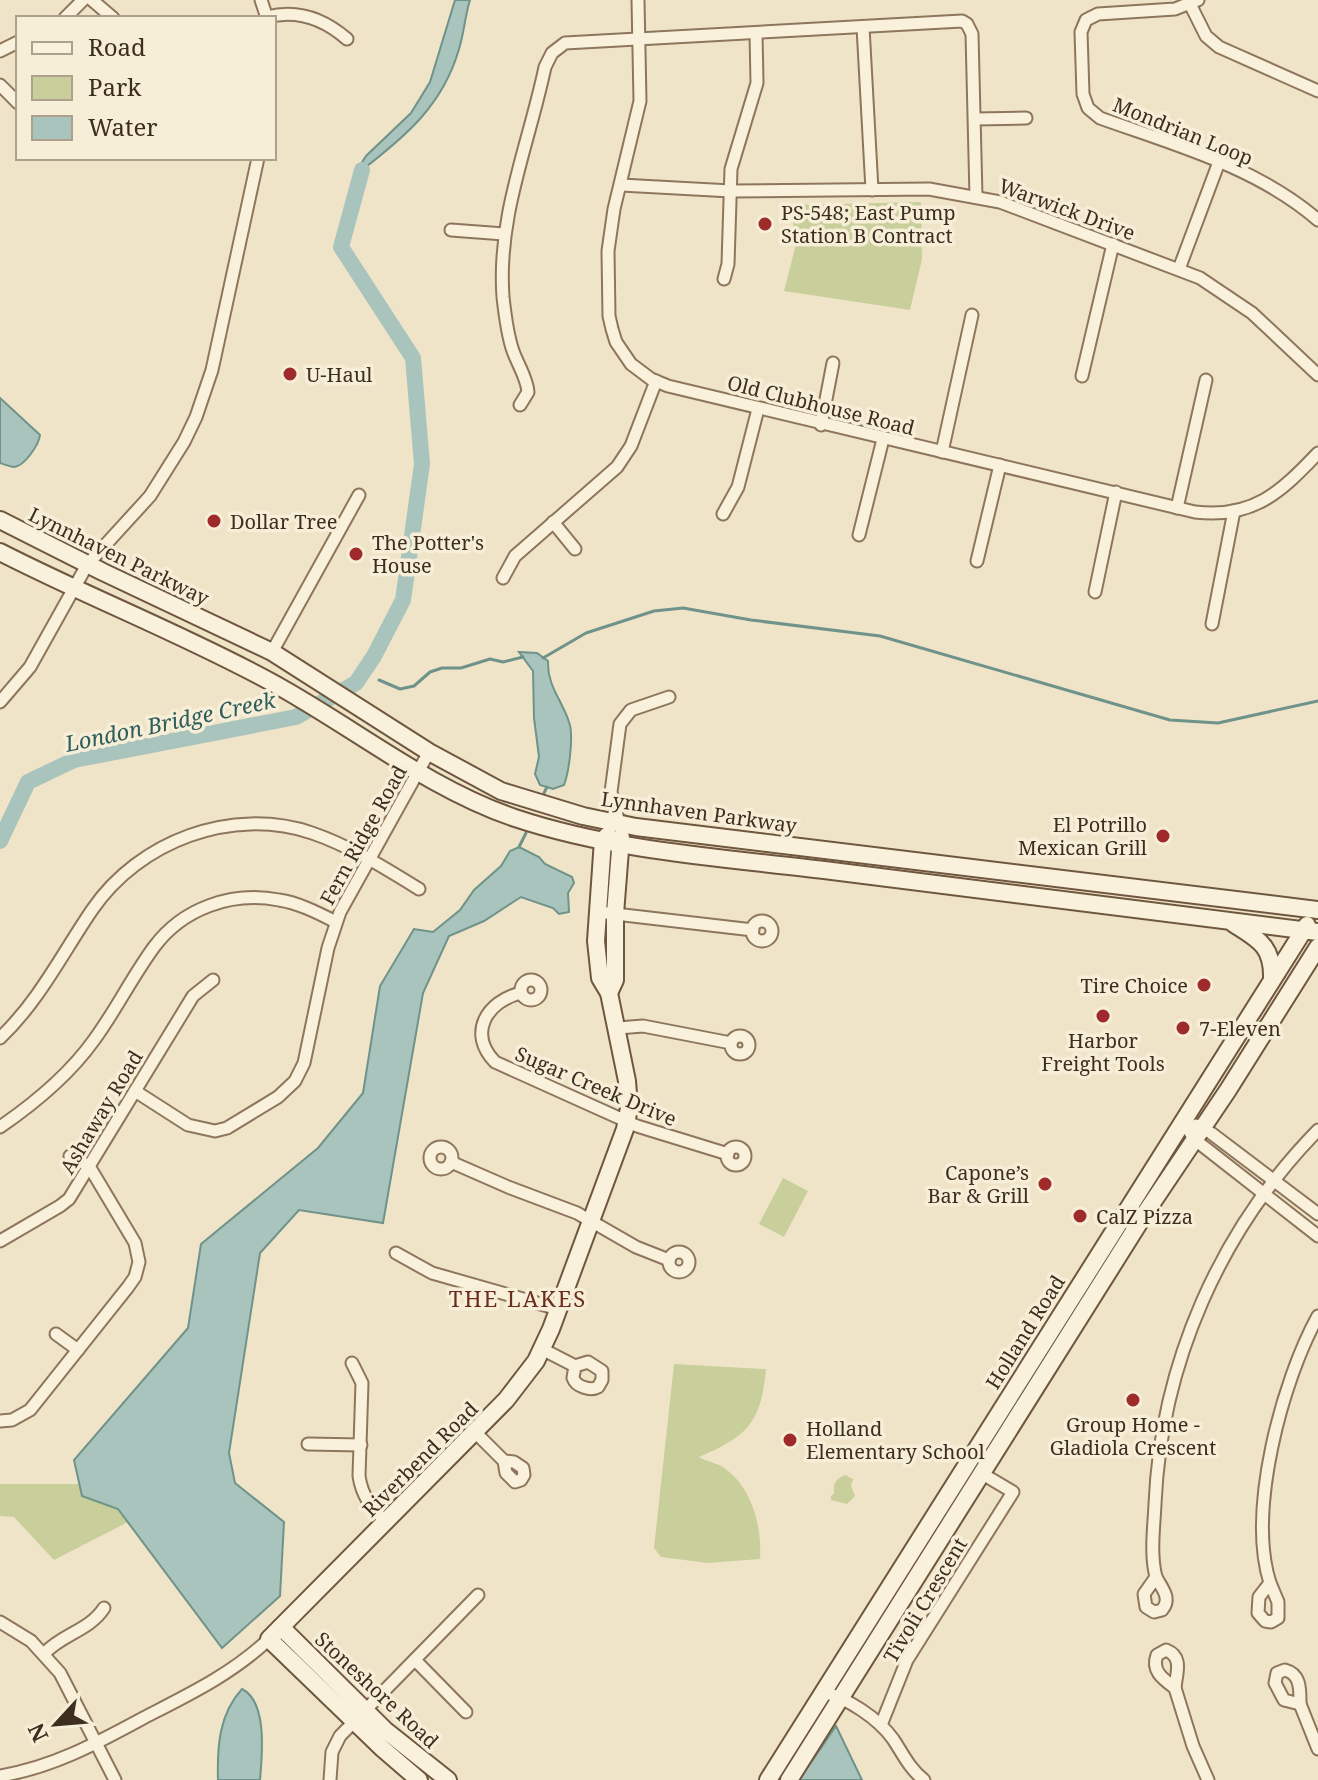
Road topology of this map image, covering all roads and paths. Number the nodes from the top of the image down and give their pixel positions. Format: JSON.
{"nodes":[{"id":1,"x":83,"y":0,"type":"edge"},
{"id":2,"x":92,"y":0,"type":"edge"},
{"id":3,"x":638,"y":0,"type":"edge"},
{"id":4,"x":1194,"y":2,"type":"edge"},
{"id":5,"x":67,"y":16,"type":"edge"},
{"id":6,"x":111,"y":16,"type":"edge"},
{"id":7,"x":276,"y":17,"type":"edge"},
{"id":8,"x":863,"y":27,"type":"junction"},
{"id":9,"x":756,"y":33,"type":"junction"},
{"id":10,"x":639,"y":38,"type":"junction"},
{"id":11,"x":347,"y":39,"type":"dead end"},
{"id":12,"x":0,"y":85,"type":"edge"},
{"id":13,"x":1318,"y":91,"type":"edge"},
{"id":14,"x":16,"y":101,"type":"edge"},
{"id":15,"x":1026,"y":118,"type":"dead end"},
{"id":16,"x":976,"y":119,"type":"junction"},
{"id":17,"x":258,"y":160,"type":"edge"},
{"id":18,"x":1219,"y":162,"type":"junction"},
{"id":19,"x":621,"y":185,"type":"junction"},
{"id":20,"x":872,"y":190,"type":"junction"},
{"id":21,"x":731,"y":191,"type":"junction"},
{"id":22,"x":976,"y":197,"type":"junction"},
{"id":23,"x":1318,"y":220,"type":"edge"},
{"id":24,"x":451,"y":230,"type":"dead end"},
{"id":25,"x":504,"y":234,"type":"junction"},
{"id":26,"x":1113,"y":244,"type":"junction"},
{"id":27,"x":1179,"y":269,"type":"junction"},
{"id":28,"x":724,"y":279,"type":"dead end"},
{"id":29,"x":972,"y":315,"type":"dead end"},
{"id":30,"x":833,"y":363,"type":"dead end"},
{"id":31,"x":1318,"y":375,"type":"edge"},
{"id":32,"x":1082,"y":376,"type":"dead end"},
{"id":33,"x":1206,"y":380,"type":"dead end"},
{"id":34,"x":656,"y":381,"type":"junction"},
{"id":35,"x":520,"y":405,"type":"dead end"},
{"id":36,"x":758,"y":409,"type":"junction"},
{"id":37,"x":821,"y":425,"type":"junction"},
{"id":38,"x":883,"y":439,"type":"junction"},
{"id":39,"x":942,"y":452,"type":"junction"},
{"id":40,"x":1318,"y":453,"type":"edge"},
{"id":41,"x":1000,"y":465,"type":"junction"},
{"id":42,"x":1116,"y":492,"type":"junction"},
{"id":43,"x":359,"y":495,"type":"dead end"},
{"id":44,"x":1177,"y":508,"type":"junction"},
{"id":45,"x":1234,"y":511,"type":"junction"},
{"id":46,"x":723,"y":514,"type":"dead end"},
{"id":47,"x":0,"y":520,"type":"edge"},
{"id":48,"x":553,"y":522,"type":"junction"},
{"id":49,"x":859,"y":535,"type":"dead end"},
{"id":50,"x":575,"y":549,"type":"dead end"},
{"id":51,"x":0,"y":552,"type":"edge"},
{"id":52,"x":977,"y":561,"type":"dead end"},
{"id":53,"x":87,"y":565,"type":"junction"},
{"id":54,"x":503,"y":578,"type":"dead end"},
{"id":55,"x":73,"y":590,"type":"junction"},
{"id":56,"x":1095,"y":592,"type":"dead end"},
{"id":57,"x":1212,"y":624,"type":"dead end"},
{"id":58,"x":182,"y":635,"type":"junction"},
{"id":59,"x":272,"y":652,"type":"junction"},
{"id":60,"x":669,"y":697,"type":"dead end"},
{"id":61,"x":0,"y":702,"type":"edge"},
{"id":62,"x":429,"y":752,"type":"junction"},
{"id":63,"x":418,"y":771,"type":"junction"},
{"id":64,"x":619,"y":823,"type":"junction"},
{"id":65,"x":603,"y":840,"type":"junction"},
{"id":66,"x":622,"y":844,"type":"junction"},
{"id":67,"x":369,"y":859,"type":"junction"},
{"id":68,"x":419,"y":889,"type":"dead end"},
{"id":69,"x":1317,"y":909,"type":"edge"},
{"id":70,"x":607,"y":913,"type":"junction"},
{"id":71,"x":1230,"y":921,"type":"junction"},
{"id":72,"x":336,"y":922,"type":"junction"},
{"id":73,"x":753,"y":930,"type":"dead end"},
{"id":74,"x":1311,"y":931,"type":"edge"},
{"id":75,"x":1318,"y":947,"type":"edge"},
{"id":76,"x":213,"y":980,"type":"dead end"},
{"id":77,"x":1272,"y":980,"type":"junction"},
{"id":78,"x":521,"y":993,"type":"dead end"},
{"id":79,"x":618,"y":1028,"type":"junction"},
{"id":80,"x":0,"y":1038,"type":"edge"},
{"id":81,"x":731,"y":1043,"type":"dead end"},
{"id":82,"x":135,"y":1091,"type":"junction"},
{"id":83,"x":627,"y":1121,"type":"junction"},
{"id":84,"x":1183,"y":1121,"type":"junction"},
{"id":85,"x":0,"y":1127,"type":"edge"},
{"id":86,"x":1318,"y":1130,"type":"edge"},
{"id":87,"x":1198,"y":1133,"type":"junction"},
{"id":88,"x":728,"y":1154,"type":"dead end"},
{"id":89,"x":70,"y":1156,"type":"dead end"},
{"id":90,"x":451,"y":1162,"type":"dead end"},
{"id":91,"x":89,"y":1166,"type":"junction"},
{"id":92,"x":1274,"y":1180,"type":"junction"},
{"id":93,"x":1264,"y":1194,"type":"junction"},
{"id":94,"x":1318,"y":1214,"type":"edge"},
{"id":95,"x":591,"y":1221,"type":"junction"},
{"id":96,"x":1318,"y":1236,"type":"edge"},
{"id":97,"x":0,"y":1241,"type":"edge"},
{"id":98,"x":396,"y":1253,"type":"dead end"},
{"id":99,"x":669,"y":1260,"type":"dead end"},
{"id":100,"x":558,"y":1309,"type":"junction"},
{"id":101,"x":1318,"y":1316,"type":"edge"},
{"id":102,"x":56,"y":1334,"type":"dead end"},
{"id":103,"x":542,"y":1349,"type":"junction"},
{"id":104,"x":78,"y":1350,"type":"junction"},
{"id":105,"x":352,"y":1363,"type":"dead end"},
{"id":106,"x":575,"y":1366,"type":"dead end"},
{"id":107,"x":0,"y":1421,"type":"edge"},
{"id":108,"x":475,"y":1432,"type":"junction"},
{"id":109,"x":308,"y":1444,"type":"dead end"},
{"id":110,"x":361,"y":1445,"type":"junction"},
{"id":111,"x":504,"y":1461,"type":"dead end"},
{"id":112,"x":981,"y":1473,"type":"junction"},
{"id":113,"x":386,"y":1522,"type":"junction"},
{"id":114,"x":1156,"y":1577,"type":"dead end"},
{"id":115,"x":1270,"y":1583,"type":"dead end"},
{"id":116,"x":478,"y":1595,"type":"dead end"},
{"id":117,"x":104,"y":1608,"type":"dead end"},
{"id":118,"x":0,"y":1622,"type":"edge"},
{"id":119,"x":275,"y":1633,"type":"junction"},
{"id":120,"x":45,"y":1653,"type":"junction"},
{"id":121,"x":415,"y":1660,"type":"junction"},
{"id":122,"x":1175,"y":1688,"type":"dead end"},
{"id":123,"x":823,"y":1692,"type":"junction"},
{"id":124,"x":840,"y":1699,"type":"junction"},
{"id":125,"x":1300,"y":1704,"type":"dead end"},
{"id":126,"x":466,"y":1712,"type":"dead end"},
{"id":127,"x":360,"y":1716,"type":"junction"},
{"id":128,"x":881,"y":1725,"type":"junction"},
{"id":129,"x":97,"y":1743,"type":"junction"},
{"id":130,"x":1318,"y":1749,"type":"edge"},
{"id":131,"x":0,"y":1776,"type":"edge"},
{"id":132,"x":115,"y":1780,"type":"edge"},
{"id":133,"x":330,"y":1780,"type":"edge"},
{"id":134,"x":419,"y":1780,"type":"edge"},
{"id":135,"x":448,"y":1780,"type":"edge"},
{"id":136,"x":768,"y":1780,"type":"edge"},
{"id":137,"x":789,"y":1780,"type":"edge"},
{"id":138,"x":924,"y":1780,"type":"edge"},
{"id":139,"x":1208,"y":1780,"type":"edge"}],
"edges":[{"from":1,"to":5,"type":"street"},
{"from":2,"to":6,"type":"street"},
{"from":3,"to":10,"type":"street","name":"Old Clubhouse Road"},
{"from":4,"to":13,"type":"street"},
{"from":4,"to":18,"type":"street","name":"Mondrian Loop"},
{"from":7,"to":11,"type":"street"},
{"from":8,"to":9,"type":"street"},
{"from":8,"to":16,"type":"street"},
{"from":8,"to":20,"type":"street"},
{"from":9,"to":10,"type":"street"},
{"from":9,"to":21,"type":"street"},
{"from":10,"to":19,"type":"street","name":"Old Clubhouse Road"},
{"from":10,"to":25,"type":"street"},
{"from":12,"to":14,"type":"street"},
{"from":15,"to":16,"type":"street"},
{"from":16,"to":22,"type":"street"},
{"from":17,"to":53,"type":"street"},
{"from":18,"to":23,"type":"street","name":"Mondrian Loop"},
{"from":18,"to":27,"type":"street"},
{"from":19,"to":21,"type":"street","name":"Warwick Drive"},
{"from":19,"to":34,"type":"street","name":"Old Clubhouse Road"},
{"from":20,"to":21,"type":"street","name":"Warwick Drive"},
{"from":20,"to":22,"type":"street","name":"Warwick Drive"},
{"from":21,"to":28,"type":"street"},
{"from":22,"to":26,"type":"street","name":"Warwick Drive"},
{"from":24,"to":25,"type":"street"},
{"from":25,"to":35,"type":"street"},
{"from":26,"to":27,"type":"street","name":"Warwick Drive"},
{"from":26,"to":32,"type":"street"},
{"from":27,"to":31,"type":"street","name":"Warwick Drive"},
{"from":29,"to":39,"type":"street"},
{"from":30,"to":37,"type":"street"},
{"from":33,"to":44,"type":"street"},
{"from":34,"to":36,"type":"street","name":"Old Clubhouse Road"},
{"from":34,"to":48,"type":"street"},
{"from":36,"to":37,"type":"street","name":"Old Clubhouse Road"},
{"from":36,"to":46,"type":"street"},
{"from":37,"to":38,"type":"street","name":"Old Clubhouse Road"},
{"from":38,"to":39,"type":"street","name":"Old Clubhouse Road"},
{"from":38,"to":49,"type":"street"},
{"from":39,"to":41,"type":"street","name":"Old Clubhouse Road"},
{"from":40,"to":45,"type":"street","name":"Old Clubhouse Road"},
{"from":41,"to":42,"type":"street","name":"Old Clubhouse Road"},
{"from":41,"to":52,"type":"street"},
{"from":42,"to":44,"type":"street","name":"Old Clubhouse Road"},
{"from":42,"to":56,"type":"street"},
{"from":43,"to":59,"type":"street"},
{"from":44,"to":45,"type":"street","name":"Old Clubhouse Road"},
{"from":45,"to":57,"type":"street"},
{"from":47,"to":53,"type":"main road","name":"Lynnhaven Parkway"},
{"from":48,"to":50,"type":"street"},
{"from":48,"to":54,"type":"street"},
{"from":51,"to":55,"type":"main road","name":"Lynnhaven Parkway"},
{"from":53,"to":55,"type":"street"},
{"from":53,"to":59,"type":"main road","name":"Lynnhaven Parkway"},
{"from":55,"to":58,"type":"main road","name":"Lynnhaven Parkway"},
{"from":55,"to":61,"type":"street"},
{"from":58,"to":59,"type":"main road"},
{"from":58,"to":63,"type":"main road","name":"Lynnhaven Parkway"},
{"from":59,"to":62,"type":"main road","name":"Lynnhaven Parkway"},
{"from":60,"to":64,"type":"street"},
{"from":62,"to":63,"type":"street","name":"Fern Ridge Road"},
{"from":62,"to":64,"type":"main road","name":"Lynnhaven Parkway"},
{"from":63,"to":65,"type":"main road","name":"Lynnhaven Parkway"},
{"from":63,"to":67,"type":"street","name":"Fern Ridge Road"},
{"from":64,"to":65,"type":"main road"},
{"from":64,"to":66,"type":"main road","name":"Riverbend Road"},
{"from":64,"to":69,"type":"main road","name":"Lynnhaven Parkway"},
{"from":65,"to":66,"type":"main road","name":"Lynnhaven Parkway"},
{"from":65,"to":70,"type":"main road","name":"Riverbend Road"},
{"from":66,"to":70,"type":"main road","name":"Riverbend Road"},
{"from":66,"to":71,"type":"main road","name":"Lynnhaven Parkway"},
{"from":67,"to":68,"type":"street"},
{"from":67,"to":72,"type":"street","name":"Fern Ridge Road"},
{"from":67,"to":80,"type":"street"},
{"from":69,"to":74,"type":"main road","name":"Holland Road"},
{"from":70,"to":73,"type":"street"},
{"from":70,"to":79,"type":"main road","name":"Riverbend Road"},
{"from":71,"to":74,"type":"main road","name":"Lynnhaven Parkway"},
{"from":71,"to":77,"type":"main road"},
{"from":72,"to":82,"type":"street","name":"Fern Ridge Road"},
{"from":72,"to":85,"type":"street"},
{"from":74,"to":77,"type":"main road","name":"Holland Road"},
{"from":75,"to":87,"type":"main road","name":"Holland Road"},
{"from":76,"to":82,"type":"street","name":"Ashaway Road"},
{"from":77,"to":84,"type":"main road","name":"Holland Road"},
{"from":78,"to":83,"type":"street","name":"Sugar Creek Drive"},
{"from":79,"to":81,"type":"street"},
{"from":79,"to":83,"type":"main road","name":"Riverbend Road"},
{"from":82,"to":91,"type":"street","name":"Ashaway Road"},
{"from":83,"to":88,"type":"street","name":"Sugar Creek Drive"},
{"from":83,"to":95,"type":"main road","name":"Riverbend Road"},
{"from":84,"to":87,"type":"street"},
{"from":84,"to":123,"type":"main road","name":"Holland Road"},
{"from":86,"to":92,"type":"street"},
{"from":87,"to":92,"type":"street"},
{"from":87,"to":93,"type":"street"},
{"from":87,"to":112,"type":"main road","name":"Holland Road"},
{"from":89,"to":91,"type":"street"},
{"from":90,"to":95,"type":"street"},
{"from":91,"to":97,"type":"street","name":"Ashaway Road"},
{"from":91,"to":104,"type":"street"},
{"from":92,"to":93,"type":"street"},
{"from":92,"to":94,"type":"street"},
{"from":93,"to":96,"type":"street"},
{"from":93,"to":114,"type":"street"},
{"from":95,"to":99,"type":"street"},
{"from":95,"to":100,"type":"main road","name":"Riverbend Road"},
{"from":98,"to":100,"type":"street"},
{"from":100,"to":103,"type":"main road","name":"Riverbend Road"},
{"from":101,"to":115,"type":"street"},
{"from":102,"to":104,"type":"street"},
{"from":103,"to":106,"type":"street"},
{"from":103,"to":108,"type":"main road","name":"Riverbend Road"},
{"from":104,"to":107,"type":"street"},
{"from":105,"to":110,"type":"street"},
{"from":108,"to":111,"type":"street"},
{"from":108,"to":113,"type":"main road","name":"Riverbend Road"},
{"from":109,"to":110,"type":"street"},
{"from":110,"to":113,"type":"street"},
{"from":112,"to":124,"type":"main road","name":"Holland Road"},
{"from":112,"to":128,"type":"street","name":"Tivoli Crescent"},
{"from":113,"to":119,"type":"main road","name":"Riverbend Road"},
{"from":116,"to":121,"type":"street"},
{"from":117,"to":120,"type":"street"},
{"from":118,"to":120,"type":"street"},
{"from":119,"to":127,"type":"main road"},
{"from":119,"to":129,"type":"street","name":"Riverbend Road"},
{"from":120,"to":129,"type":"street"},
{"from":121,"to":126,"type":"street"},
{"from":121,"to":127,"type":"street"},
{"from":122,"to":139,"type":"street"},
{"from":123,"to":124,"type":"street"},
{"from":123,"to":136,"type":"main road","name":"Holland Road"},
{"from":124,"to":128,"type":"street"},
{"from":124,"to":137,"type":"main road","name":"Holland Road"},
{"from":125,"to":130,"type":"street"},
{"from":127,"to":133,"type":"street"},
{"from":127,"to":134,"type":"main road"},
{"from":127,"to":135,"type":"main road","name":"Stoneshore Road"},
{"from":128,"to":138,"type":"street"},
{"from":129,"to":131,"type":"street","name":"Riverbend Road"},
{"from":129,"to":132,"type":"street"}]}
